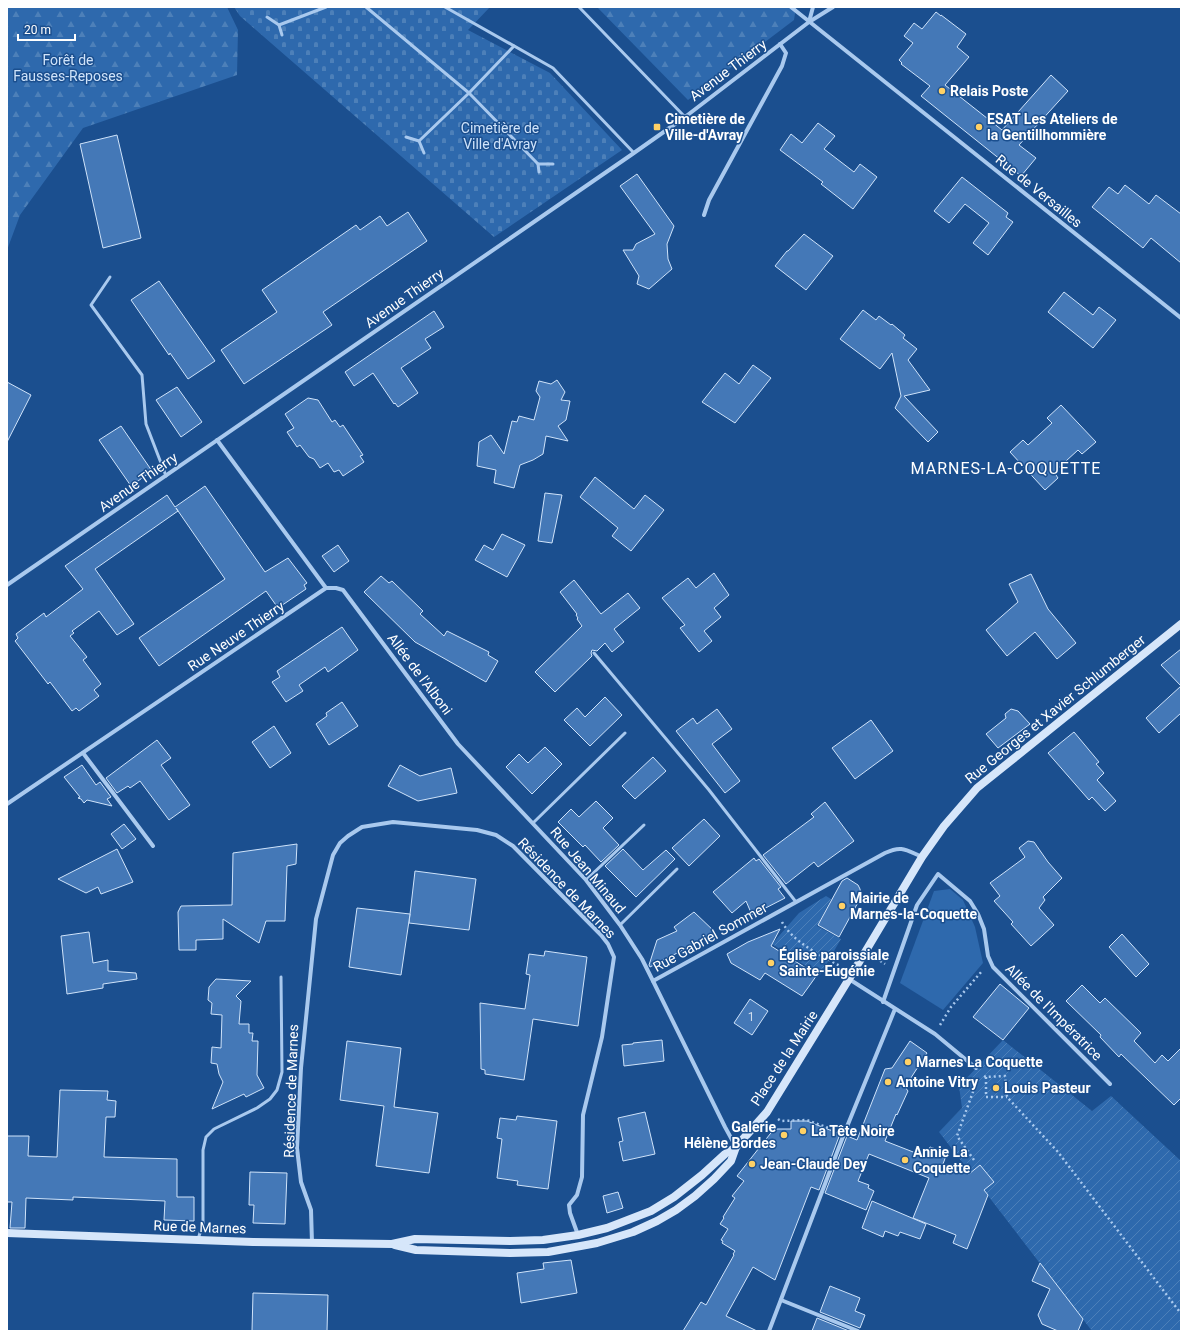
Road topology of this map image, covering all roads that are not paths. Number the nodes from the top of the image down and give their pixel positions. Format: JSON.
{"nodes":[{"id":1,"x":326,"y":7,"type":"edge"},
{"id":2,"x":366,"y":7,"type":"edge"},
{"id":3,"x":445,"y":7,"type":"edge"},
{"id":4,"x":579,"y":7,"type":"edge"},
{"id":5,"x":791,"y":7,"type":"edge"},
{"id":6,"x":813,"y":7,"type":"edge"},
{"id":7,"x":833,"y":7,"type":"edge"},
{"id":8,"x":267,"y":17,"type":"dead end"},
{"id":9,"x":809,"y":22,"type":"junction"},
{"id":10,"x":279,"y":26,"type":"junction"},
{"id":11,"x":282,"y":35,"type":"dead end"},
{"id":12,"x":780,"y":44,"type":"junction"},
{"id":13,"x":514,"y":46,"type":"junction"},
{"id":14,"x":469,"y":93,"type":"junction"},
{"id":15,"x":685,"y":117,"type":"junction"},
{"id":16,"x":406,"y":137,"type":"dead end"},
{"id":17,"x":419,"y":141,"type":"junction"},
{"id":18,"x":424,"y":153,"type":"dead end"},
{"id":19,"x":634,"y":153,"type":"junction"},
{"id":20,"x":538,"y":164,"type":"junction"},
{"id":21,"x":553,"y":164,"type":"dead end"},
{"id":22,"x":539,"y":172,"type":"dead end"},
{"id":23,"x":704,"y":215,"type":"dead end"},
{"id":24,"x":110,"y":277,"type":"dead end"},
{"id":25,"x":1181,"y":318,"type":"edge"},
{"id":26,"x":217,"y":440,"type":"junction"},
{"id":27,"x":166,"y":476,"type":"junction"},
{"id":28,"x":7,"y":585,"type":"edge"},
{"id":29,"x":326,"y":588,"type":"junction"},
{"id":30,"x":1181,"y":624,"type":"edge"},
{"id":31,"x":594,"y":653,"type":"dead end"},
{"id":32,"x":625,"y":732,"type":"dead end"},
{"id":33,"x":84,"y":752,"type":"junction"},
{"id":34,"x":495,"y":782,"type":"joint"},
{"id":35,"x":7,"y":804,"type":"edge"},
{"id":36,"x":533,"y":823,"type":"junction"},
{"id":37,"x":644,"y":825,"type":"dead end"},
{"id":38,"x":153,"y":846,"type":"dead end"},
{"id":39,"x":922,"y":857,"type":"junction"},
{"id":40,"x":677,"y":869,"type":"dead end"},
{"id":41,"x":586,"y":880,"type":"junction"},
{"id":42,"x":796,"y":902,"type":"junction"},
{"id":43,"x":620,"y":925,"type":"junction"},
{"id":44,"x":281,"y":977,"type":"dead end"},
{"id":45,"x":849,"y":979,"type":"junction"},
{"id":46,"x":653,"y":981,"type":"junction"},
{"id":47,"x":883,"y":1002,"type":"junction"},
{"id":48,"x":895,"y":1009,"type":"junction"},
{"id":49,"x":976,"y":1068,"type":"dead end"},
{"id":50,"x":1110,"y":1084,"type":"dead end"},
{"id":51,"x":736,"y":1147,"type":"junction"},
{"id":52,"x":7,"y":1233,"type":"edge"},
{"id":53,"x":578,"y":1235,"type":"junction"},
{"id":54,"x":198,"y":1240,"type":"junction"},
{"id":55,"x":312,"y":1243,"type":"junction"},
{"id":56,"x":392,"y":1244,"type":"junction"},
{"id":57,"x":781,"y":1300,"type":"junction"},
{"id":58,"x":769,"y":1331,"type":"edge"},
{"id":59,"x":858,"y":1331,"type":"edge"}],
"edges":[{"from":1,"to":10,"type":"lane"},
{"from":2,"to":14,"type":"lane"},
{"from":3,"to":13,"type":"lane"},
{"from":4,"to":15,"type":"lane"},
{"from":5,"to":9,"type":"street","name":"Rue de Versailles"},
{"from":6,"to":9,"type":"street"},
{"from":7,"to":9,"type":"street","name":"Avenue Thierry"},
{"from":8,"to":10,"type":"lane"},
{"from":9,"to":12,"type":"street","name":"Avenue Thierry"},
{"from":9,"to":25,"type":"street","name":"Rue de Versailles"},
{"from":10,"to":11,"type":"lane"},
{"from":12,"to":15,"type":"street","name":"Avenue Thierry"},
{"from":12,"to":23,"type":"street"},
{"from":13,"to":14,"type":"lane"},
{"from":13,"to":19,"type":"lane"},
{"from":14,"to":17,"type":"lane"},
{"from":14,"to":20,"type":"lane"},
{"from":15,"to":19,"type":"street","name":"Avenue Thierry"},
{"from":16,"to":17,"type":"lane"},
{"from":17,"to":18,"type":"lane"},
{"from":19,"to":26,"type":"street","name":"Avenue Thierry"},
{"from":20,"to":21,"type":"lane"},
{"from":20,"to":22,"type":"lane"},
{"from":24,"to":27,"type":"lane"},
{"from":26,"to":27,"type":"street","name":"Avenue Thierry"},
{"from":26,"to":29,"type":"street"},
{"from":27,"to":28,"type":"street","name":"Avenue Thierry"},
{"from":29,"to":33,"type":"street","name":"Rue Neuve Thierry"},
{"from":29,"to":34,"type":"street","name":"Allée de l'Alboni"},
{"from":30,"to":39,"type":"main road","name":"Rue Georges et Xavier Schlumberger"},
{"from":31,"to":42,"type":"lane"},
{"from":32,"to":36,"type":"lane"},
{"from":33,"to":35,"type":"street","name":"Rue Neuve Thierry"},
{"from":33,"to":38,"type":"street"},
{"from":34,"to":36,"type":"street","name":"Rue Jean Minaud"},
{"from":36,"to":41,"type":"street","name":"Rue Jean Minaud"},
{"from":37,"to":41,"type":"lane"},
{"from":39,"to":42,"type":"street","name":"Rue Gabriel Sommer"},
{"from":39,"to":45,"type":"main road","name":"Place de la Mairie"},
{"from":40,"to":43,"type":"lane"},
{"from":41,"to":43,"type":"street","name":"Rue Jean Minaud"},
{"from":42,"to":46,"type":"street","name":"Rue Gabriel Sommer"},
{"from":43,"to":46,"type":"street","name":"Rue Jean Minaud"},
{"from":44,"to":54,"type":"lane","name":"Résidence de Marnes"},
{"from":45,"to":47,"type":"street"},
{"from":45,"to":51,"type":"main road","name":"Place de la Mairie"},
{"from":46,"to":51,"type":"street","name":"Rue Gabriel Sommer"},
{"from":47,"to":48,"type":"street"},
{"from":47,"to":50,"type":"street","name":"Allée de l'Impératrice"},
{"from":48,"to":49,"type":"street"},
{"from":48,"to":57,"type":"street"},
{"from":51,"to":53,"type":"main road"},
{"from":51,"to":56,"type":"main road","name":"Rue de Marnes"},
{"from":52,"to":54,"type":"main road","name":"Rue de Marnes"},
{"from":53,"to":55,"type":"street","name":"Résidence de Marnes"},
{"from":53,"to":56,"type":"main road","name":"Rue de Marnes"},
{"from":54,"to":55,"type":"main road","name":"Rue de Marnes"},
{"from":55,"to":56,"type":"main road","name":"Rue de Marnes"},
{"from":57,"to":58,"type":"street"},
{"from":57,"to":59,"type":"street"}]}
